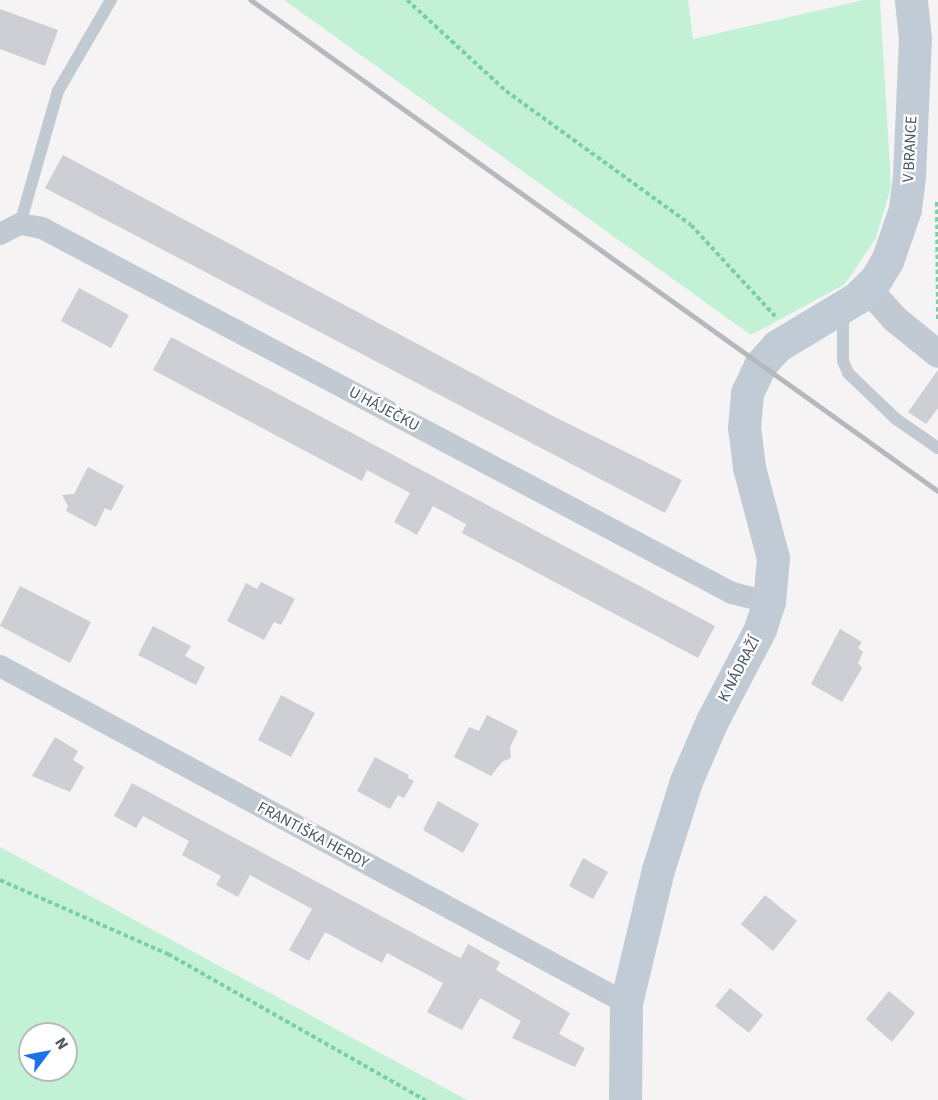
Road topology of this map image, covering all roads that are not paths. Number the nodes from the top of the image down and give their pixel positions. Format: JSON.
{"nodes":[{"id":1,"x":111,"y":0,"type":"edge"},
{"id":2,"x":911,"y":0,"type":"edge"},
{"id":3,"x":20,"y":224,"type":"junction"},
{"id":4,"x":0,"y":234,"type":"edge"},
{"id":5,"x":855,"y":297,"type":"junction"},
{"id":6,"x":938,"y":354,"type":"edge"},
{"id":7,"x":938,"y":448,"type":"edge"},
{"id":8,"x":769,"y":602,"type":"junction"},
{"id":9,"x":0,"y":666,"type":"edge"},
{"id":10,"x":626,"y":1003,"type":"junction"},
{"id":11,"x":625,"y":1100,"type":"edge"}],
"edges":[{"from":1,"to":3,"type":"lane"},
{"from":2,"to":5,"type":"main road","name":"V BRANCE"},
{"from":3,"to":4,"type":"street"},
{"from":3,"to":8,"type":"street","name":"U HÁJEČKU"},
{"from":5,"to":6,"type":"street"},
{"from":5,"to":7,"type":"lane"},
{"from":5,"to":8,"type":"main road","name":"K NÁDRAŽÍ"},
{"from":8,"to":10,"type":"main road","name":"K NÁDRAŽÍ"},
{"from":9,"to":10,"type":"street","name":"FRANTIŠKA HERDY"},
{"from":10,"to":11,"type":"main road","name":"K NÁDRAŽÍ"}]}
